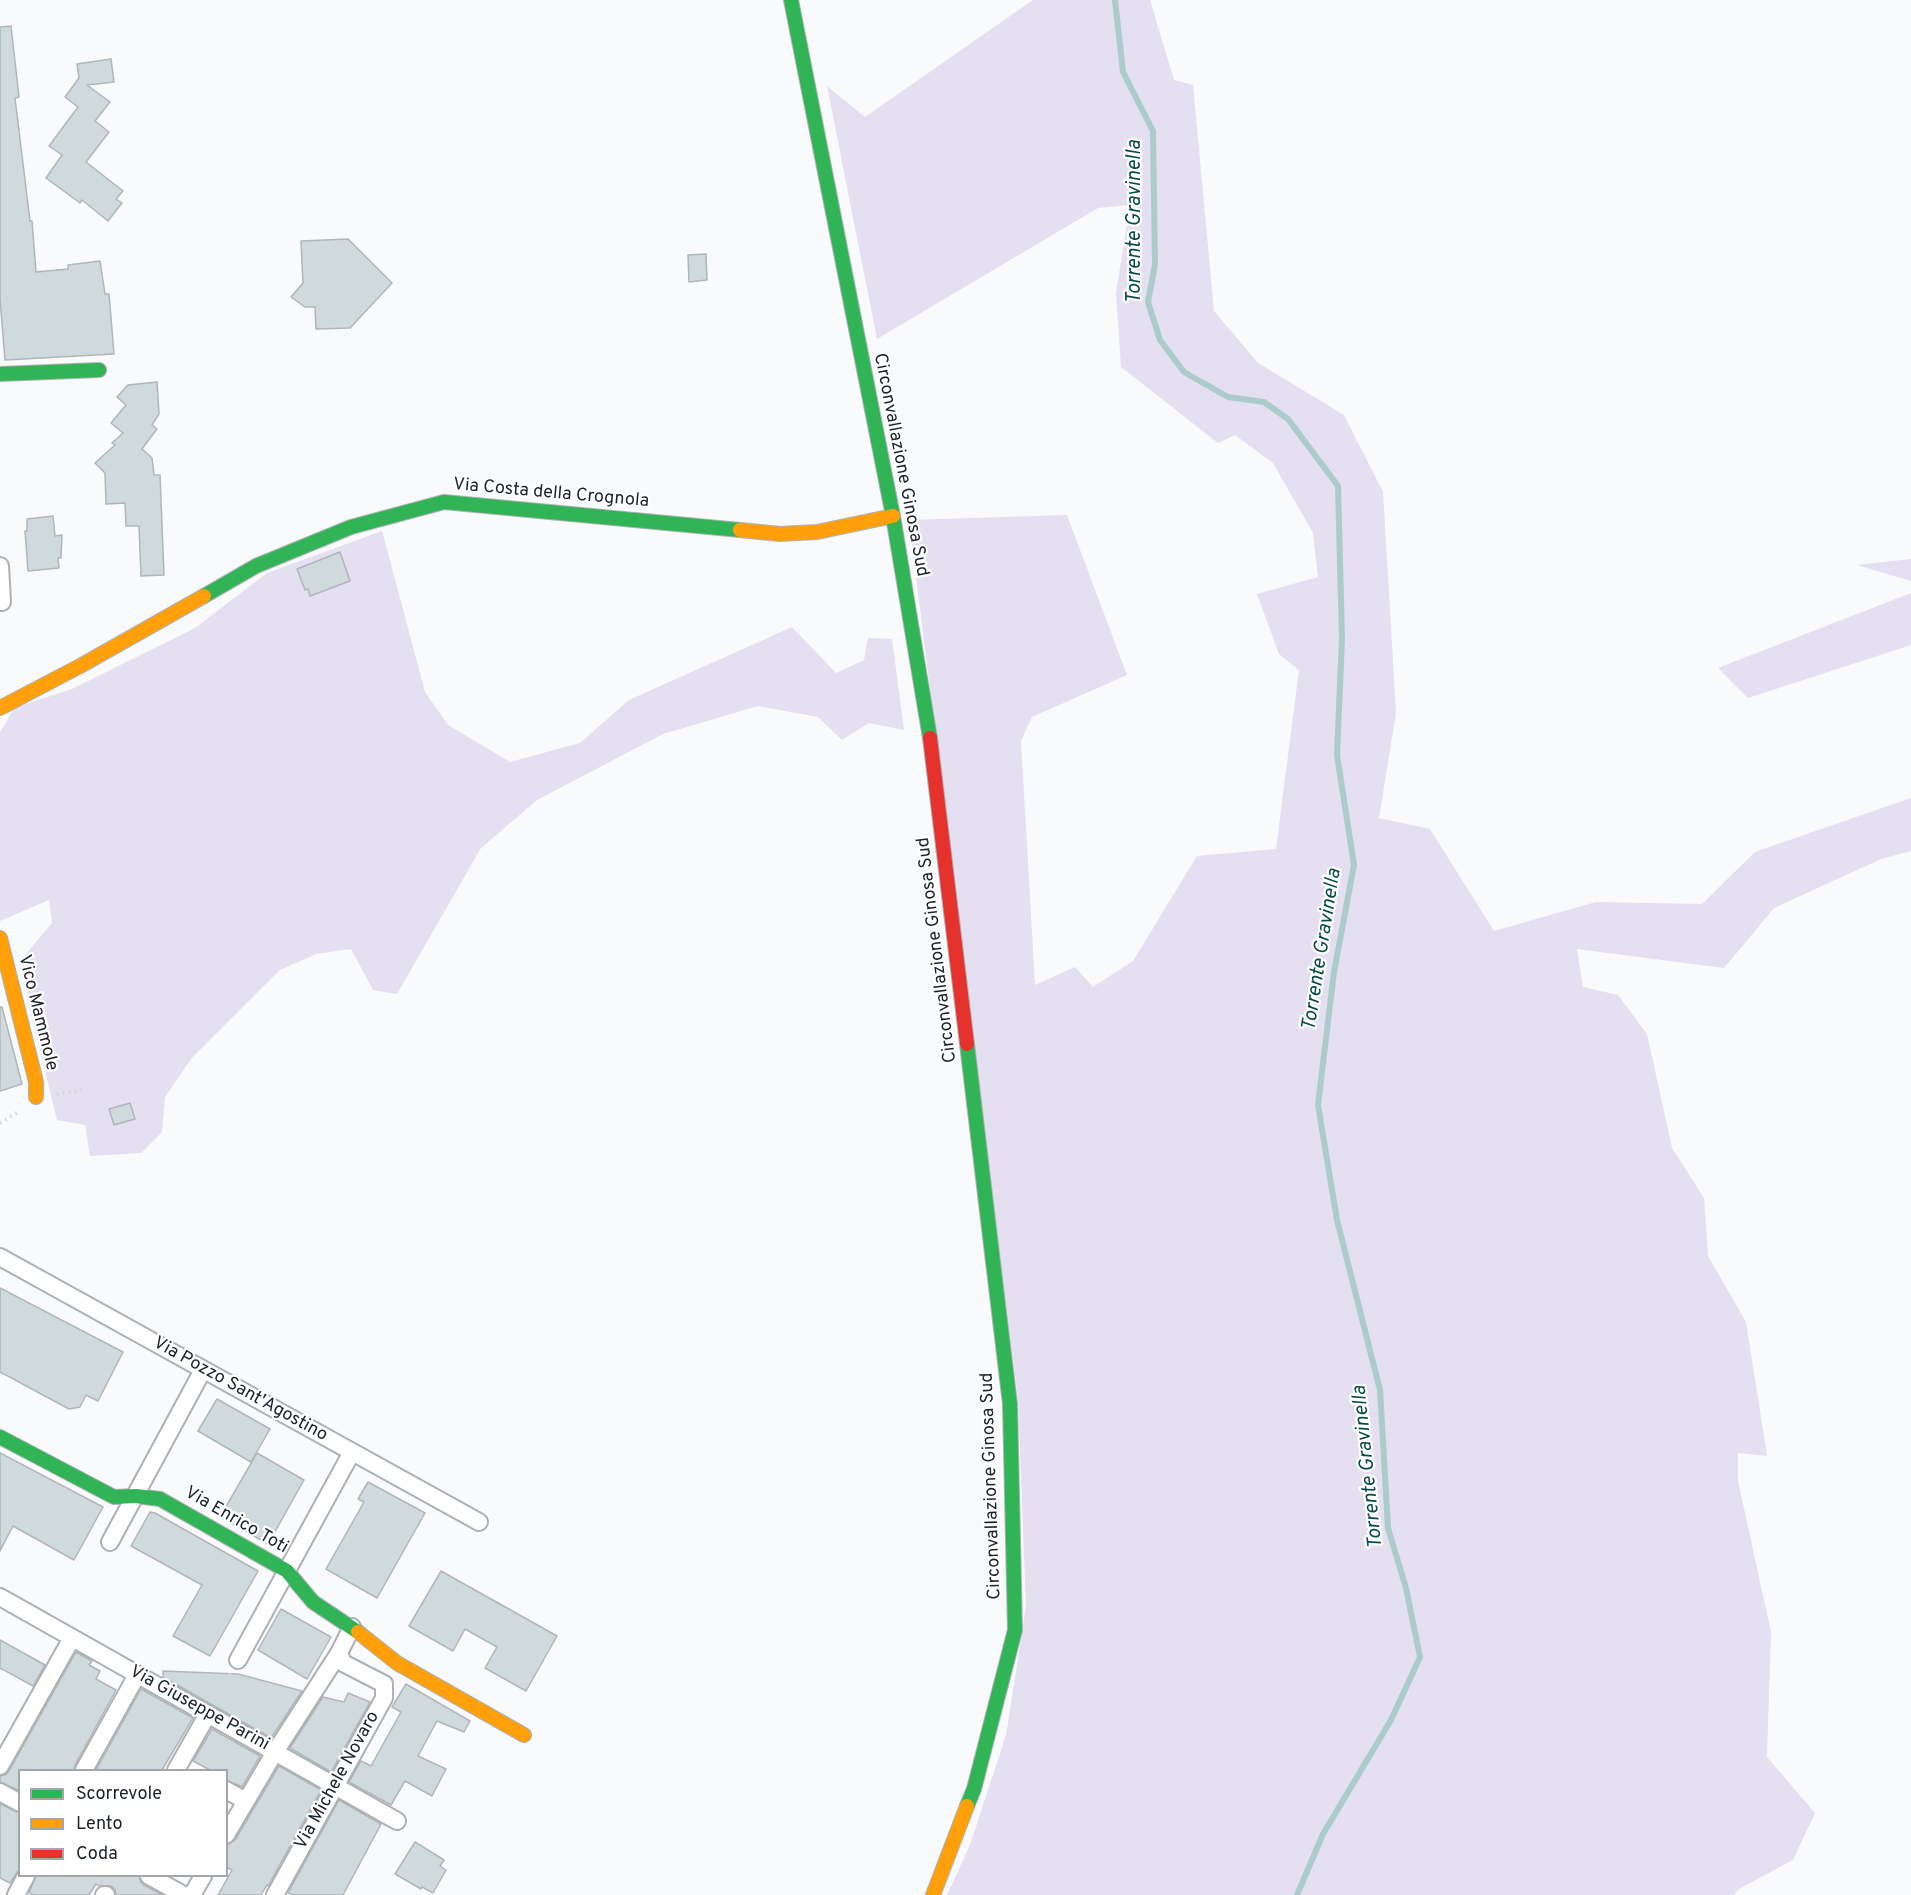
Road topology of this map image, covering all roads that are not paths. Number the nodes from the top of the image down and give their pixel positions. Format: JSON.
{"nodes":[{"id":1,"x":791,"y":0,"type":"edge"},
{"id":2,"x":99,"y":370,"type":"dead end"},
{"id":3,"x":0,"y":374,"type":"edge"},
{"id":4,"x":892,"y":516,"type":"junction"},
{"id":5,"x":0,"y":566,"type":"edge"},
{"id":6,"x":1,"y":602,"type":"edge"},
{"id":7,"x":0,"y":708,"type":"edge"},
{"id":8,"x":0,"y":938,"type":"edge"},
{"id":9,"x":36,"y":1097,"type":"dead end"},
{"id":10,"x":0,"y":1257,"type":"edge"},
{"id":11,"x":203,"y":1370,"type":"junction"},
{"id":12,"x":0,"y":1437,"type":"edge"},
{"id":13,"x":352,"y":1452,"type":"junction"},
{"id":14,"x":136,"y":1496,"type":"junction"},
{"id":15,"x":479,"y":1522,"type":"dead end"},
{"id":16,"x":111,"y":1542,"type":"dead end"},
{"id":17,"x":287,"y":1571,"type":"junction"},
{"id":18,"x":0,"y":1597,"type":"edge"},
{"id":19,"x":352,"y":1627,"type":"junction"},
{"id":20,"x":72,"y":1638,"type":"junction"},
{"id":21,"x":339,"y":1653,"type":"junction"},
{"id":22,"x":238,"y":1660,"type":"road end"},
{"id":23,"x":137,"y":1675,"type":"junction"},
{"id":24,"x":207,"y":1714,"type":"junction"},
{"id":25,"x":524,"y":1735,"type":"dead end"},
{"id":26,"x":275,"y":1752,"type":"junction"},
{"id":27,"x":0,"y":1766,"type":"edge"},
{"id":28,"x":183,"y":1768,"type":"edge"},
{"id":29,"x":85,"y":1769,"type":"edge"},
{"id":30,"x":335,"y":1786,"type":"junction"},
{"id":31,"x":228,"y":1791,"type":"edge"},
{"id":32,"x":0,"y":1792,"type":"edge"},
{"id":33,"x":246,"y":1801,"type":"junction"},
{"id":34,"x":18,"y":1802,"type":"edge"},
{"id":35,"x":397,"y":1821,"type":"dead end"},
{"id":36,"x":228,"y":1832,"type":"edge"},
{"id":37,"x":25,"y":1877,"type":"edge"},
{"id":38,"x":152,"y":1877,"type":"edge"},
{"id":39,"x":202,"y":1877,"type":"edge"},
{"id":40,"x":0,"y":1890,"type":"edge"},
{"id":41,"x":8,"y":1895,"type":"edge"},
{"id":42,"x":16,"y":1895,"type":"edge"},
{"id":43,"x":184,"y":1895,"type":"edge"},
{"id":44,"x":192,"y":1895,"type":"edge"},
{"id":45,"x":275,"y":1895,"type":"edge"},
{"id":46,"x":933,"y":1895,"type":"edge"}],
"edges":[{"from":1,"to":4,"type":"main road","name":"Circonvallazione Ginosa Sud"},
{"from":2,"to":3,"type":"main road"},
{"from":4,"to":7,"type":"main road","name":"Via Costa della Crognola"},
{"from":4,"to":46,"type":"main road","name":"Circonvallazione Ginosa Sud"},
{"from":5,"to":6,"type":"street"},
{"from":8,"to":9,"type":"main road","name":"Vico Mammole"},
{"from":10,"to":11,"type":"street","name":"Via Pozzo Sant'Agostino"},
{"from":11,"to":13,"type":"street","name":"Via Pozzo Sant'Agostino"},
{"from":11,"to":14,"type":"street"},
{"from":12,"to":14,"type":"main road","name":"Via Enrico Toti"},
{"from":13,"to":15,"type":"street","name":"Via Pozzo Sant'Agostino"},
{"from":13,"to":17,"type":"street"},
{"from":14,"to":16,"type":"street"},
{"from":14,"to":17,"type":"main road","name":"Via Enrico Toti"},
{"from":17,"to":19,"type":"main road","name":"Via Enrico Toti"},
{"from":17,"to":22,"type":"street"},
{"from":18,"to":20,"type":"street","name":"Via Giuseppe Parini"},
{"from":19,"to":21,"type":"street"},
{"from":19,"to":25,"type":"main road","name":"Via Enrico Toti"},
{"from":20,"to":23,"type":"street","name":"Via Giuseppe Parini"},
{"from":20,"to":27,"type":"street"},
{"from":21,"to":26,"type":"street"},
{"from":21,"to":30,"type":"street","name":"Via Michele Novaro"},
{"from":23,"to":24,"type":"street","name":"Via Giuseppe Parini"},
{"from":23,"to":29,"type":"street"},
{"from":24,"to":26,"type":"street","name":"Via Giuseppe Parini"},
{"from":24,"to":28,"type":"street"},
{"from":26,"to":30,"type":"street","name":"Via Giuseppe Parini"},
{"from":26,"to":33,"type":"street"},
{"from":30,"to":35,"type":"street","name":"Via Giuseppe Parini"},
{"from":30,"to":45,"type":"street","name":"Via Michele Novaro"},
{"from":31,"to":33,"type":"street"},
{"from":32,"to":34,"type":"street"},
{"from":33,"to":36,"type":"street"},
{"from":37,"to":42,"type":"street"},
{"from":38,"to":43,"type":"street"},
{"from":39,"to":44,"type":"street"},
{"from":40,"to":41,"type":"street"}]}
